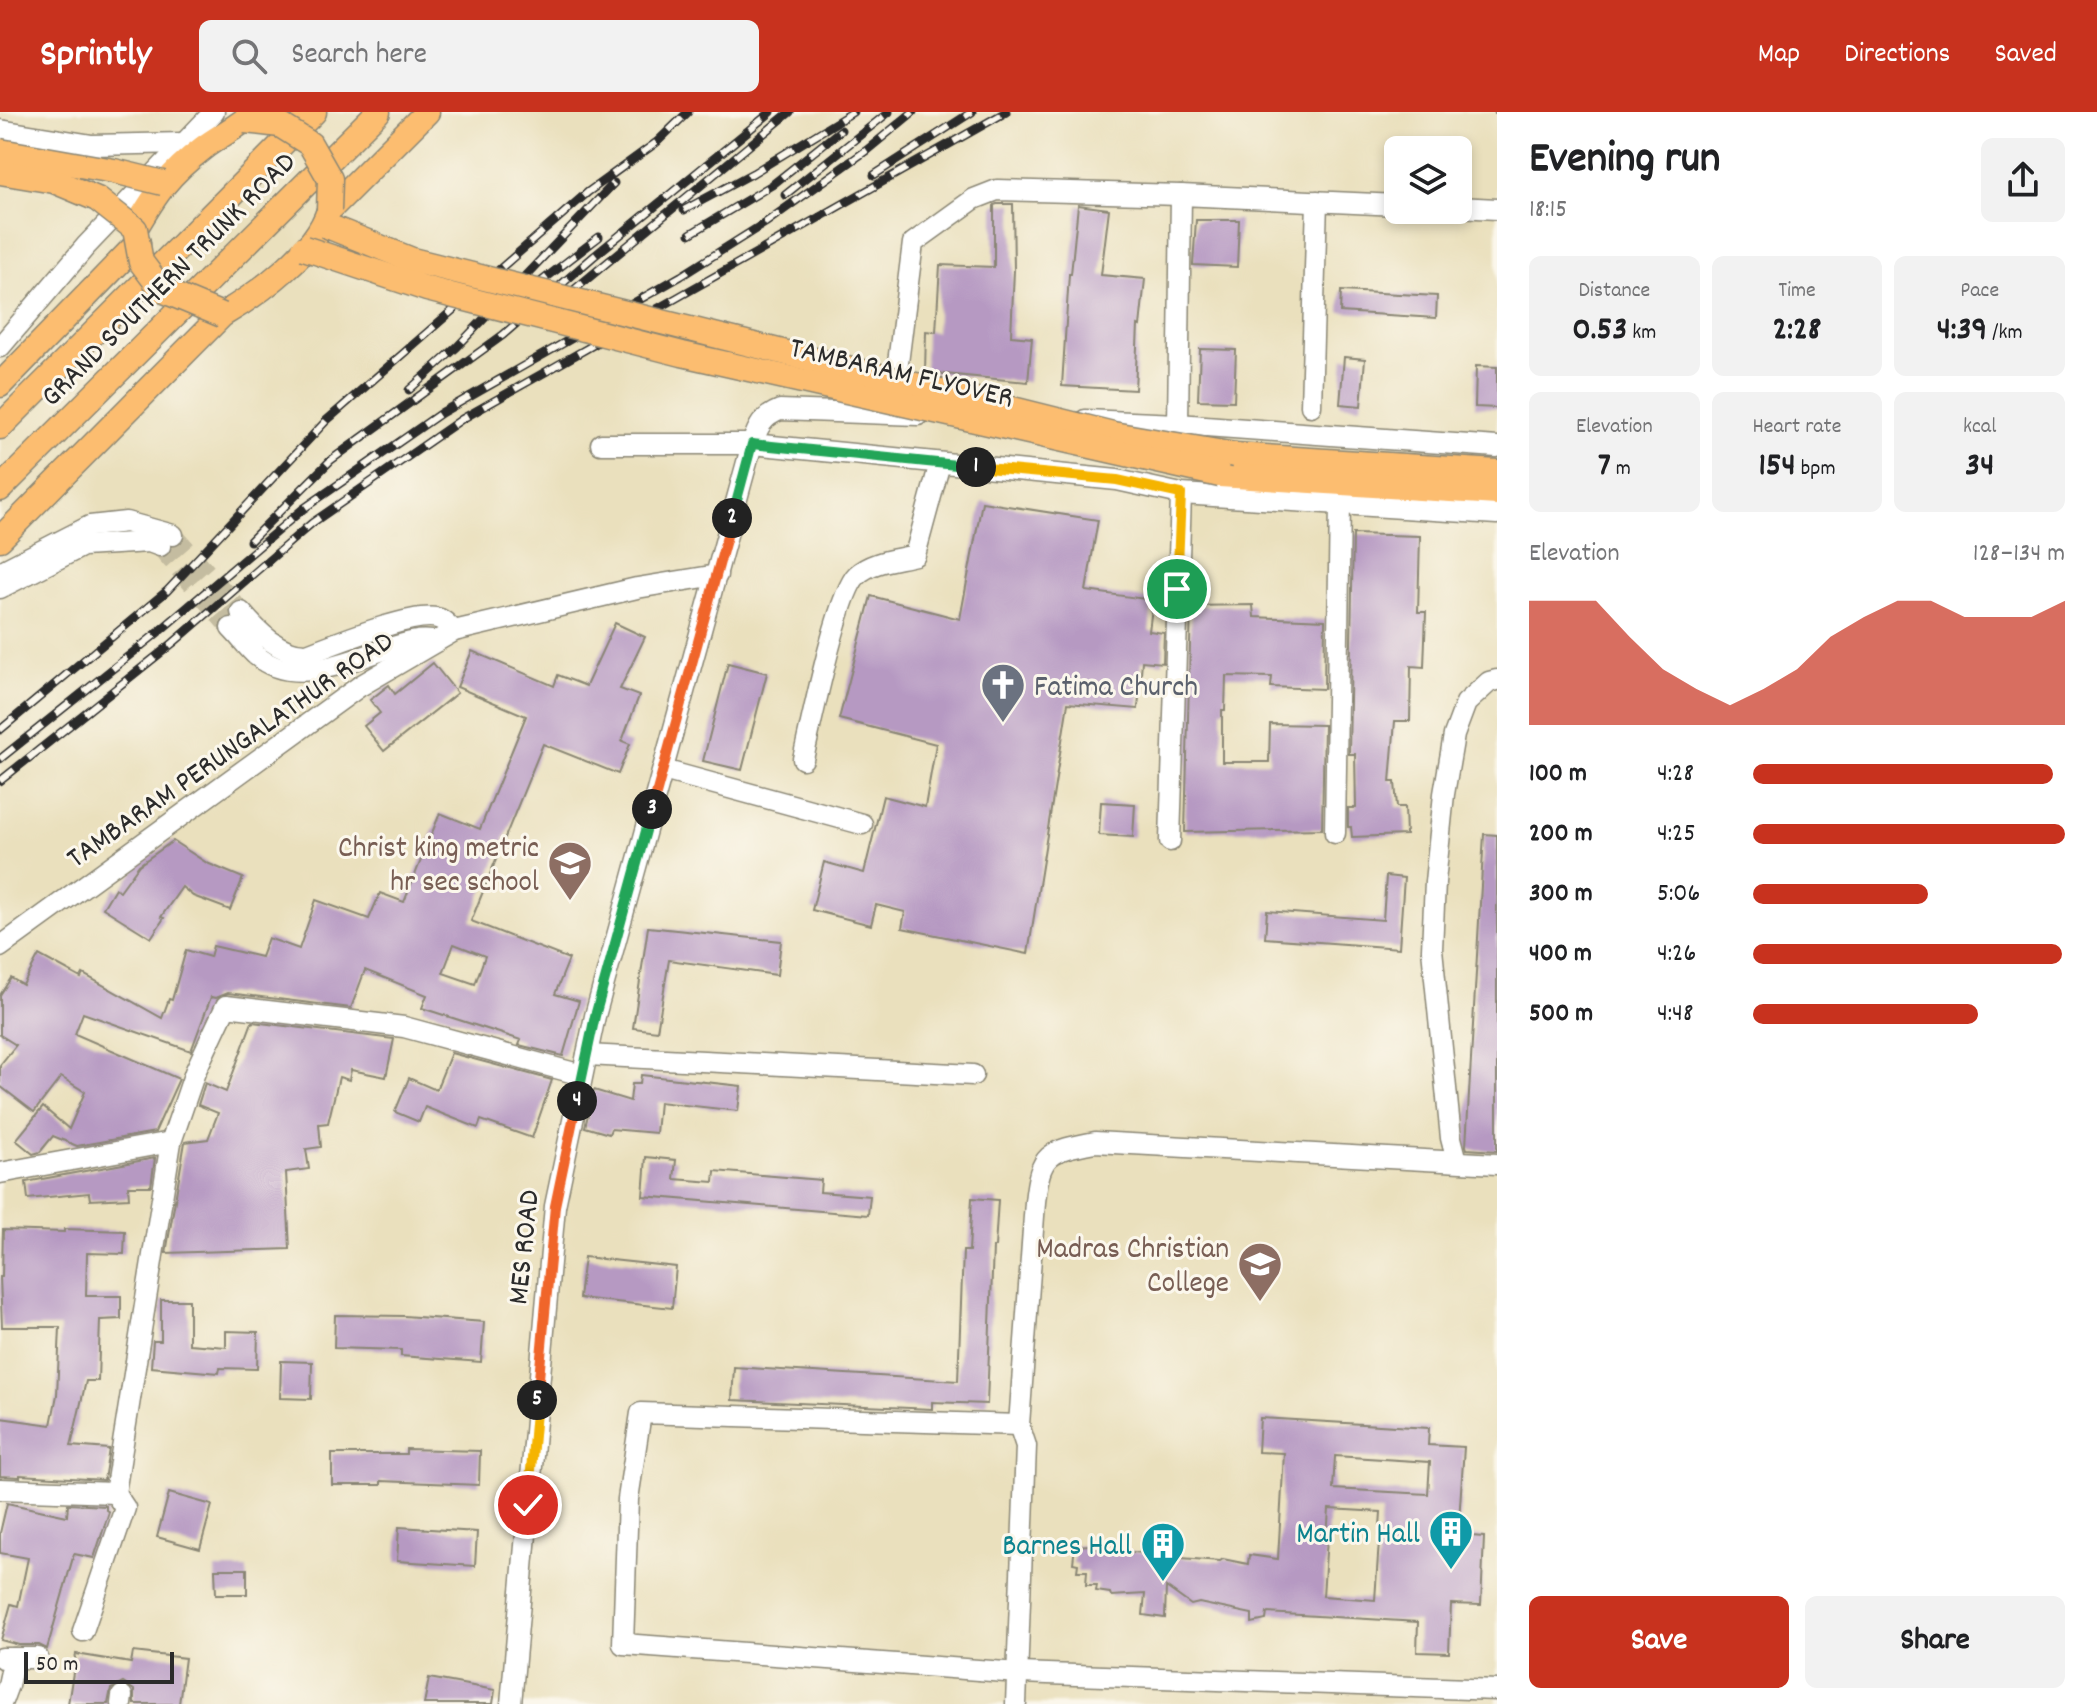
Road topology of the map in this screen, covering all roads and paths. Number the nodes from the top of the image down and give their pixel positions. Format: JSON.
{"nodes":[{"id":1,"x":214,"y":112,"type":"edge"},
{"id":2,"x":314,"y":112,"type":"edge"},
{"id":3,"x":378,"y":112,"type":"edge"},
{"id":4,"x":427,"y":112,"type":"edge"},
{"id":5,"x":250,"y":116,"type":"edge"},
{"id":6,"x":0,"y":130,"type":"edge"},
{"id":7,"x":185,"y":143,"type":"junction"},
{"id":8,"x":0,"y":151,"type":"edge"},
{"id":9,"x":0,"y":172,"type":"edge"},
{"id":10,"x":163,"y":183,"type":"junction"},
{"id":11,"x":1181,"y":195,"type":"junction"},
{"id":12,"x":1317,"y":201,"type":"junction"},
{"id":13,"x":1384,"y":204,"type":"edge"},
{"id":14,"x":1472,"y":208,"type":"edge"},
{"id":15,"x":1497,"y":209,"type":"edge"},
{"id":16,"x":327,"y":218,"type":"junction"},
{"id":17,"x":136,"y":236,"type":"junction"},
{"id":18,"x":304,"y":248,"type":"junction"},
{"id":19,"x":222,"y":315,"type":"junction"},
{"id":20,"x":0,"y":347,"type":"edge"},
{"id":21,"x":0,"y":385,"type":"edge"},
{"id":22,"x":1311,"y":406,"type":"dead end"},
{"id":23,"x":892,"y":414,"type":"junction"},
{"id":24,"x":1178,"y":424,"type":"junction"},
{"id":25,"x":0,"y":427,"type":"edge"},
{"id":26,"x":601,"y":444,"type":"dead end"},
{"id":27,"x":752,"y":444,"type":"junction"},
{"id":28,"x":1497,"y":447,"type":"edge"},
{"id":29,"x":940,"y":463,"type":"junction"},
{"id":30,"x":1497,"y":472,"type":"edge"},
{"id":31,"x":1460,"y":480,"type":"junction"},
{"id":32,"x":0,"y":489,"type":"edge"},
{"id":33,"x":1497,"y":493,"type":"edge"},
{"id":34,"x":1181,"y":494,"type":"junction"},
{"id":35,"x":1340,"y":503,"type":"junction"},
{"id":36,"x":1497,"y":514,"type":"edge"},
{"id":37,"x":0,"y":539,"type":"edge"},
{"id":38,"x":0,"y":572,"type":"edge"},
{"id":39,"x":717,"y":575,"type":"junction"},
{"id":40,"x":0,"y":588,"type":"edge"},
{"id":41,"x":236,"y":620,"type":"tunnel mouth"},
{"id":42,"x":445,"y":636,"type":"junction"},
{"id":43,"x":1497,"y":680,"type":"edge"},
{"id":44,"x":803,"y":759,"type":"dead end"},
{"id":45,"x":663,"y":770,"type":"junction"},
{"id":46,"x":862,"y":824,"type":"dead end"},
{"id":47,"x":1335,"y":833,"type":"dead end"},
{"id":48,"x":1170,"y":841,"type":"dead end"},
{"id":49,"x":0,"y":947,"type":"edge"},
{"id":50,"x":584,"y":1065,"type":"junction"},
{"id":51,"x":973,"y":1075,"type":"dead end"},
{"id":52,"x":171,"y":1142,"type":"junction"},
{"id":53,"x":1457,"y":1161,"type":"junction"},
{"id":54,"x":1497,"y":1164,"type":"edge"},
{"id":55,"x":0,"y":1173,"type":"edge"},
{"id":56,"x":1019,"y":1425,"type":"junction"},
{"id":57,"x":0,"y":1489,"type":"edge"},
{"id":58,"x":115,"y":1493,"type":"junction"},
{"id":59,"x":83,"y":1631,"type":"dead end"},
{"id":60,"x":7,"y":1658,"type":"edge"},
{"id":61,"x":38,"y":1658,"type":"dead end"},
{"id":62,"x":1019,"y":1673,"type":"junction"},
{"id":63,"x":1497,"y":1690,"type":"edge"},
{"id":64,"x":1,"y":1704,"type":"edge"},
{"id":65,"x":511,"y":1704,"type":"edge"},
{"id":66,"x":1016,"y":1704,"type":"edge"}],
"edges":[{"from":1,"to":7,"type":"street"},
{"from":2,"to":25,"type":"main road","name":"GRAND SOUTHERN TRUNK ROAD"},
{"from":3,"to":32,"type":"main road","name":"GRAND SOUTHERN TRUNK ROAD"},
{"from":4,"to":16,"type":"main road"},
{"from":5,"to":10,"type":"main road"},
{"from":5,"to":16,"type":"main road","bridge":true},
{"from":6,"to":7,"type":"street"},
{"from":7,"to":20,"type":"street"},
{"from":8,"to":10,"type":"main road","bridge":true},
{"from":9,"to":17,"type":"main road","bridge":true},
{"from":10,"to":17,"type":"main road"},
{"from":11,"to":12,"type":"street"},
{"from":11,"to":23,"type":"street"},
{"from":11,"to":24,"type":"street"},
{"from":12,"to":13,"type":"street"},
{"from":12,"to":22,"type":"street"},
{"from":14,"to":15,"type":"street"},
{"from":16,"to":18,"type":"main road"},
{"from":16,"to":31,"type":"main road","name":"TAMBARAM FLYOVER","bridge":true},
{"from":17,"to":19,"type":"main road","bridge":true},
{"from":17,"to":21,"type":"main road"},
{"from":18,"to":19,"type":"main road"},
{"from":18,"to":31,"type":"main road","name":"TAMBARAM FLYOVER","bridge":true},
{"from":19,"to":37,"type":"main road"},
{"from":23,"to":24,"type":"street"},
{"from":23,"to":27,"type":"street"},
{"from":24,"to":28,"type":"street"},
{"from":26,"to":27,"type":"street"},
{"from":27,"to":29,"type":"street"},
{"from":27,"to":39,"type":"street"},
{"from":29,"to":34,"type":"street"},
{"from":29,"to":44,"type":"street"},
{"from":30,"to":31,"type":"main road","name":"TAMBARAM FLYOVER"},
{"from":31,"to":33,"type":"main road","name":"TAMBARAM FLYOVER"},
{"from":34,"to":35,"type":"street"},
{"from":34,"to":48,"type":"street"},
{"from":35,"to":36,"type":"street"},
{"from":35,"to":47,"type":"street"},
{"from":38,"to":40,"type":"street"},
{"from":39,"to":42,"type":"street","name":"TAMBARAM PERUNGALATHUR ROAD"},
{"from":39,"to":45,"type":"street","name":"MES ROAD"},
{"from":41,"to":42,"type":"street"},
{"from":42,"to":49,"type":"street","name":"TAMBARAM PERUNGALATHUR ROAD"},
{"from":43,"to":53,"type":"street"},
{"from":45,"to":46,"type":"street"},
{"from":45,"to":50,"type":"street","name":"MES ROAD"},
{"from":50,"to":51,"type":"street"},
{"from":50,"to":52,"type":"street"},
{"from":50,"to":65,"type":"street","name":"MES ROAD"},
{"from":52,"to":55,"type":"street"},
{"from":52,"to":58,"type":"street"},
{"from":53,"to":54,"type":"street"},
{"from":53,"to":56,"type":"street"},
{"from":56,"to":62,"type":"street"},
{"from":56,"to":62,"type":"street"},
{"from":57,"to":58,"type":"street"},
{"from":58,"to":59,"type":"street"},
{"from":60,"to":61,"type":"street"},
{"from":60,"to":64,"type":"street"},
{"from":62,"to":63,"type":"street"},
{"from":62,"to":66,"type":"street"}]}
